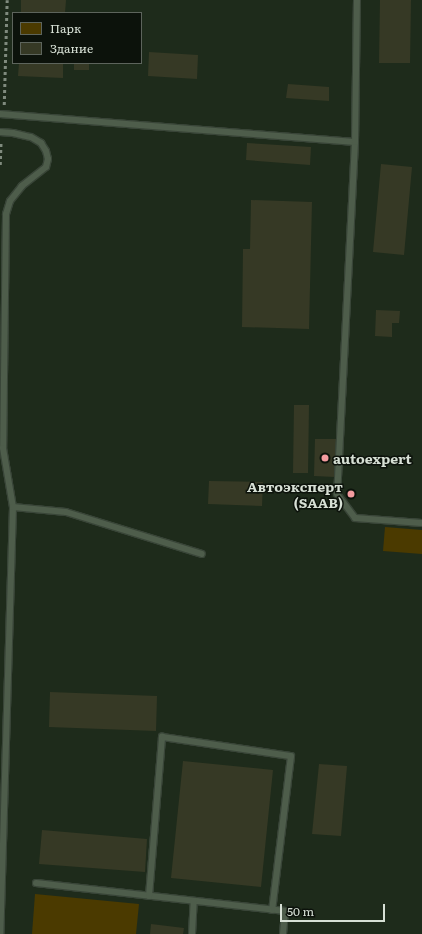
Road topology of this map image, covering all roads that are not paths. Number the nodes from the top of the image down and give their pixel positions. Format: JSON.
{"nodes":[{"id":1,"x":357,"y":0,"type":"edge"},
{"id":2,"x":2,"y":114,"type":"edge"},
{"id":3,"x":1,"y":133,"type":"edge"},
{"id":4,"x":355,"y":142,"type":"junction"},
{"id":5,"x":13,"y":507,"type":"junction"},
{"id":6,"x":422,"y":524,"type":"edge"},
{"id":7,"x":202,"y":554,"type":"dead end"},
{"id":8,"x":36,"y":883,"type":"dead end"},
{"id":9,"x":149,"y":896,"type":"junction"},
{"id":10,"x":194,"y":901,"type":"junction"},
{"id":11,"x":272,"y":910,"type":"junction"},
{"id":12,"x":0,"y":934,"type":"edge"},
{"id":13,"x":192,"y":934,"type":"edge"},
{"id":14,"x":283,"y":934,"type":"edge"}],
"edges":[{"from":1,"to":4,"type":"lane"},
{"from":2,"to":4,"type":"lane"},
{"from":3,"to":5,"type":"lane"},
{"from":4,"to":6,"type":"lane"},
{"from":5,"to":7,"type":"lane"},
{"from":5,"to":12,"type":"lane"},
{"from":8,"to":9,"type":"lane"},
{"from":9,"to":10,"type":"lane"},
{"from":9,"to":11,"type":"lane"},
{"from":10,"to":11,"type":"lane"},
{"from":10,"to":13,"type":"lane"},
{"from":11,"to":14,"type":"lane"}]}
